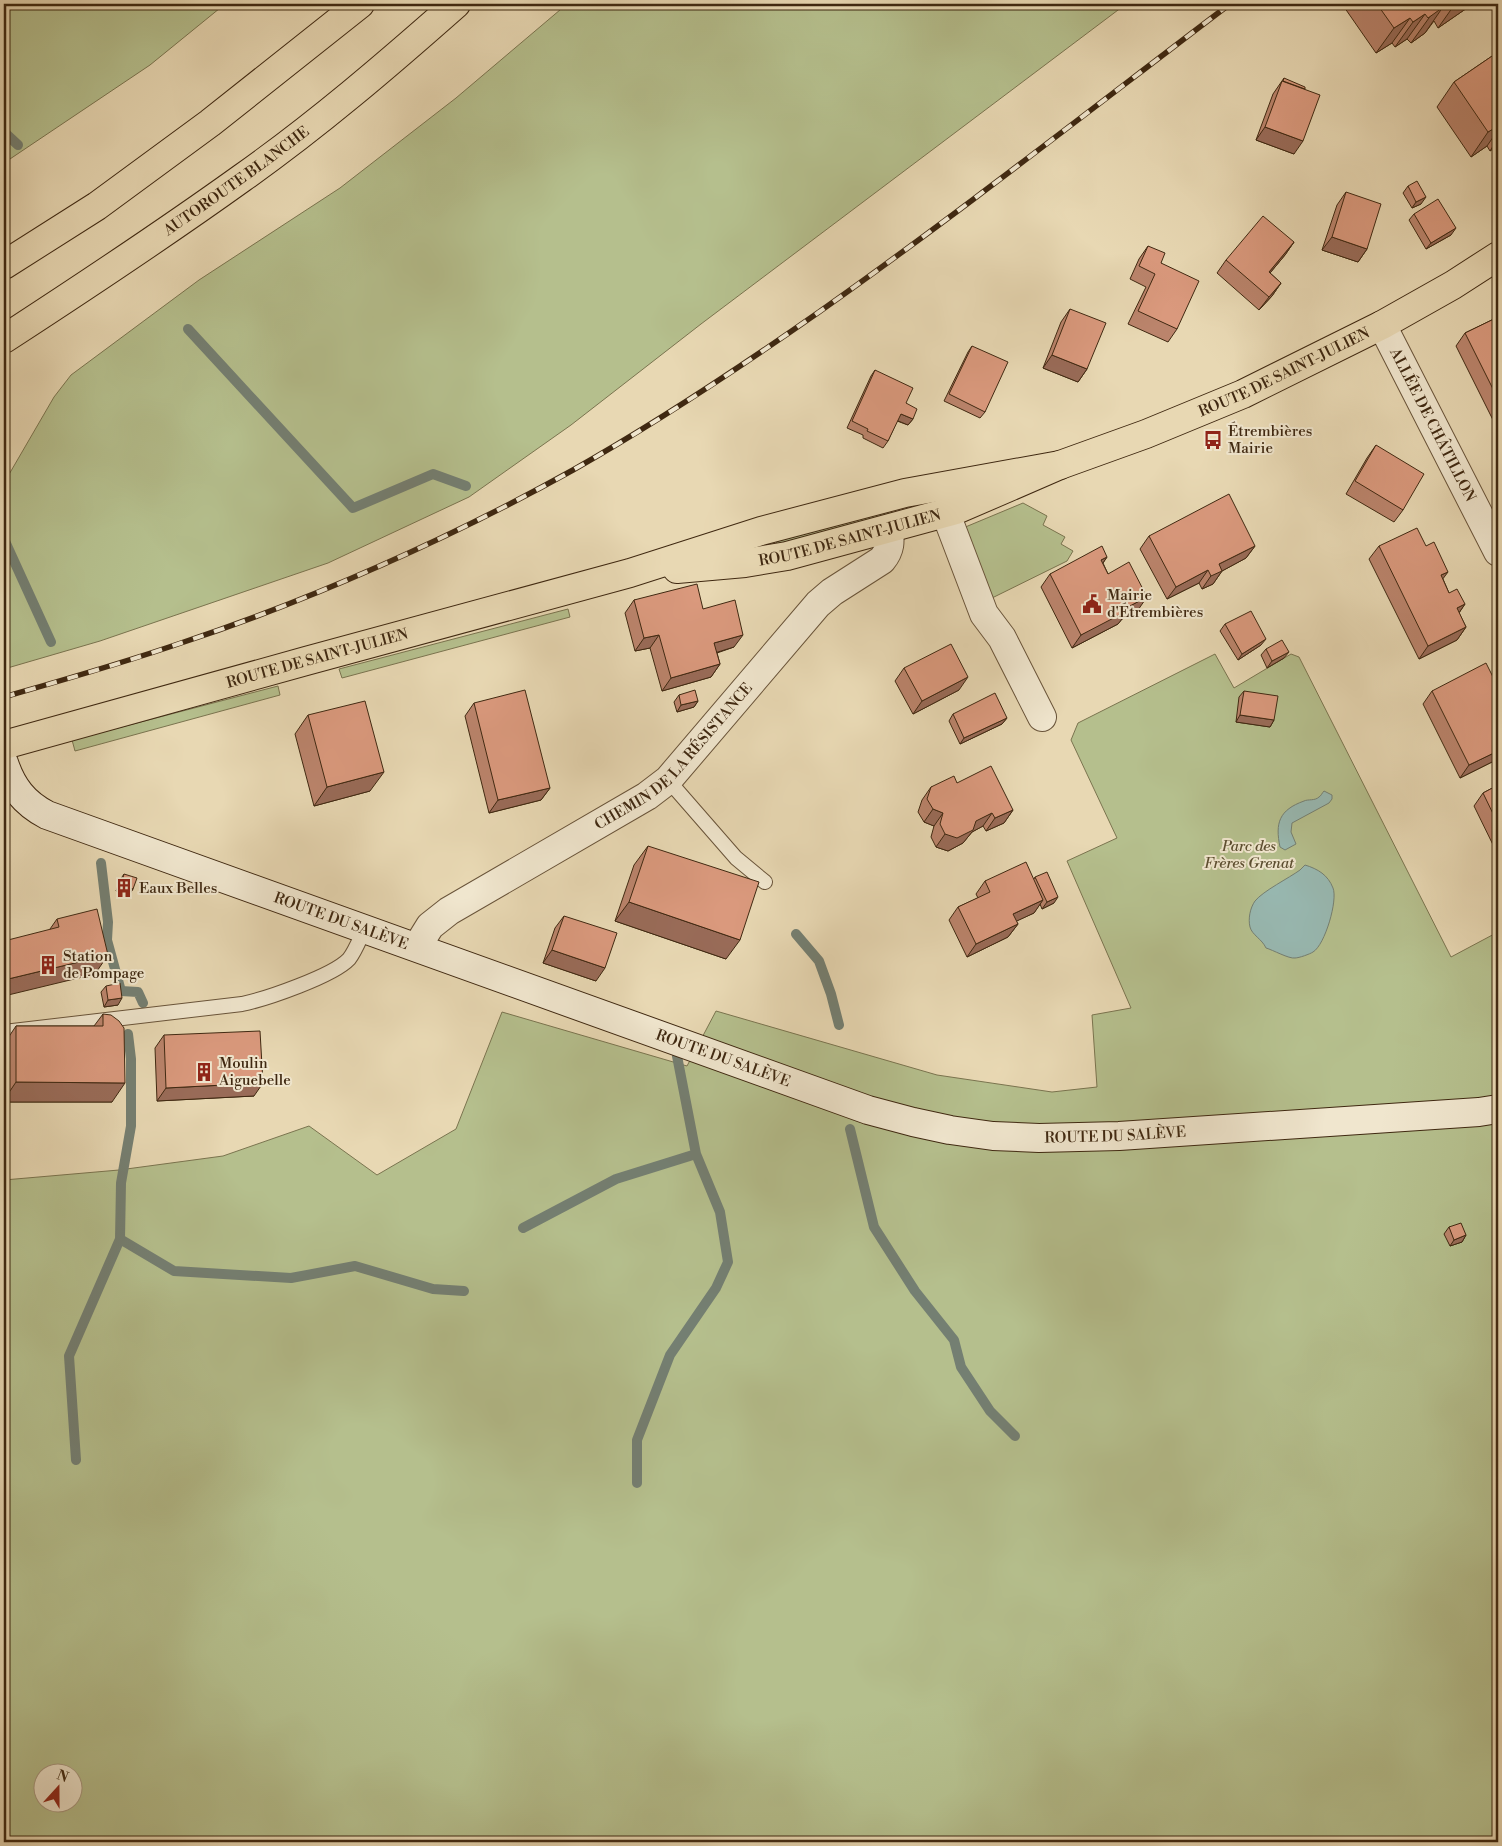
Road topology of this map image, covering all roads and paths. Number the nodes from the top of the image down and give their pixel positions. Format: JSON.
{"nodes":[{"id":1,"x":360,"y":4,"type":"edge"},
{"id":2,"x":456,"y":4,"type":"edge"},
{"id":3,"x":1498,"y":256,"type":"edge"},
{"id":4,"x":4,"y":265,"type":"edge"},
{"id":5,"x":1382,"y":325,"type":"junction"},
{"id":6,"x":4,"y":339,"type":"edge"},
{"id":7,"x":1060,"y":465,"type":"junction"},
{"id":8,"x":936,"y":487,"type":"junction"},
{"id":9,"x":946,"y":514,"type":"junction"},
{"id":10,"x":889,"y":529,"type":"junction"},
{"id":11,"x":1498,"y":552,"type":"edge"},
{"id":12,"x":630,"y":573,"type":"junction"},
{"id":13,"x":1042,"y":717,"type":"dead end"},
{"id":14,"x":4,"y":745,"type":"edge"},
{"id":15,"x":4,"y":762,"type":"edge"},
{"id":16,"x":668,"y":780,"type":"junction"},
{"id":17,"x":765,"y":882,"type":"dead end"},
{"id":18,"x":366,"y":928,"type":"junction"},
{"id":19,"x":417,"y":947,"type":"junction"},
{"id":20,"x":4,"y":1032,"type":"edge"},
{"id":21,"x":1498,"y":1109,"type":"edge"}],
"edges":[{"from":1,"to":4,"type":"main road"},
{"from":2,"to":6,"type":"main road","name":"AUTOROUTE BLANCHE"},
{"from":3,"to":5,"type":"main road","name":"ROUTE DE SAINT-JULIEN"},
{"from":5,"to":7,"type":"main road","name":"ROUTE DE SAINT-JULIEN"},
{"from":5,"to":11,"type":"street","name":"ALLÉE DE CHÂTILLON"},
{"from":7,"to":8,"type":"main road","name":"ROUTE DE SAINT-JULIEN"},
{"from":7,"to":9,"type":"main road","name":"ROUTE DE SAINT-JULIEN"},
{"from":8,"to":9,"type":"main road"},
{"from":8,"to":12,"type":"main road","name":"ROUTE DE SAINT-JULIEN"},
{"from":9,"to":10,"type":"main road","name":"ROUTE DE SAINT-JULIEN"},
{"from":9,"to":13,"type":"street"},
{"from":10,"to":12,"type":"main road","name":"ROUTE DE SAINT-JULIEN"},
{"from":10,"to":16,"type":"street","name":"CHEMIN DE LA RÉSISTANCE"},
{"from":12,"to":14,"type":"main road","name":"ROUTE DE SAINT-JULIEN"},
{"from":15,"to":18,"type":"street","name":"ROUTE DU SALÈVE"},
{"from":16,"to":17,"type":"lane"},
{"from":16,"to":19,"type":"street","name":"CHEMIN DE LA RÉSISTANCE"},
{"from":18,"to":19,"type":"street","name":"ROUTE DU SALÈVE"},
{"from":18,"to":20,"type":"lane"},
{"from":19,"to":21,"type":"street","name":"ROUTE DU SALÈVE"}]}
